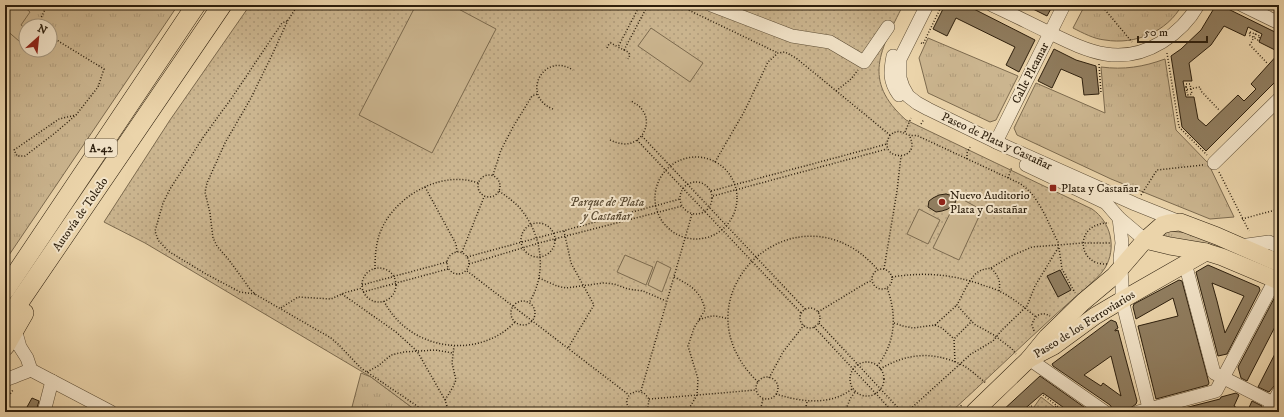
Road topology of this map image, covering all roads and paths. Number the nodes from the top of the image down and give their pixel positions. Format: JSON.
{"nodes":[{"id":1,"x":47,"y":5,"type":"edge"},
{"id":2,"x":196,"y":5,"type":"edge"},
{"id":3,"x":222,"y":5,"type":"edge"},
{"id":4,"x":298,"y":5,"type":"edge"},
{"id":5,"x":640,"y":5,"type":"edge"},
{"id":6,"x":648,"y":5,"type":"edge"},
{"id":7,"x":678,"y":5,"type":"edge"},
{"id":8,"x":711,"y":5,"type":"edge"},
{"id":9,"x":917,"y":5,"type":"edge"},
{"id":10,"x":927,"y":5,"type":"edge"},
{"id":11,"x":942,"y":5,"type":"edge"},
{"id":12,"x":992,"y":5,"type":"edge"},
{"id":13,"x":1064,"y":5,"type":"edge"},
{"id":14,"x":1101,"y":5,"type":"edge"},
{"id":15,"x":1198,"y":5,"type":"edge"},
{"id":16,"x":1242,"y":5,"type":"edge"},
{"id":17,"x":40,"y":18,"type":"edge"},
{"id":18,"x":288,"y":20,"type":"junction"},
{"id":19,"x":1279,"y":23,"type":"edge"},
{"id":20,"x":888,"y":27,"type":"dead end"},
{"id":21,"x":1256,"y":31,"type":"dead end"},
{"id":22,"x":1050,"y":33,"type":"junction"},
{"id":23,"x":1255,"y":34,"type":"junction"},
{"id":24,"x":1253,"y":38,"type":"junction"},
{"id":25,"x":58,"y":41,"type":"edge"},
{"id":26,"x":1133,"y":43,"type":"dead end"},
{"id":27,"x":923,"y":44,"type":"dead end"},
{"id":28,"x":618,"y":47,"type":"junction"},
{"id":29,"x":607,"y":48,"type":"dead end"},
{"id":30,"x":624,"y":50,"type":"junction"},
{"id":31,"x":778,"y":53,"type":"junction"},
{"id":32,"x":1167,"y":53,"type":"dead end"},
{"id":33,"x":628,"y":59,"type":"dead end"},
{"id":34,"x":864,"y":62,"type":"junction"},
{"id":35,"x":1267,"y":63,"type":"dead end"},
{"id":36,"x":1099,"y":64,"type":"dead end"},
{"id":37,"x":573,"y":70,"type":"dead end"},
{"id":38,"x":1191,"y":89,"type":"junction"},
{"id":39,"x":1186,"y":90,"type":"junction"},
{"id":40,"x":836,"y":91,"type":"junction"},
{"id":41,"x":1101,"y":93,"type":"dead end"},
{"id":42,"x":538,"y":94,"type":"junction"},
{"id":43,"x":1279,"y":99,"type":"edge"},
{"id":44,"x":631,"y":101,"type":"dead end"},
{"id":45,"x":553,"y":109,"type":"dead end"},
{"id":46,"x":1220,"y":110,"type":"dead end"},
{"id":47,"x":76,"y":115,"type":"junction"},
{"id":48,"x":911,"y":118,"type":"dead end"},
{"id":49,"x":905,"y":132,"type":"junction"},
{"id":50,"x":890,"y":135,"type":"junction"},
{"id":51,"x":642,"y":136,"type":"junction"},
{"id":52,"x":909,"y":136,"type":"junction"},
{"id":53,"x":610,"y":140,"type":"dead end"},
{"id":54,"x":637,"y":140,"type":"junction"},
{"id":55,"x":996,"y":142,"type":"junction"},
{"id":56,"x":887,"y":144,"type":"junction"},
{"id":57,"x":970,"y":147,"type":"dead end"},
{"id":58,"x":887,"y":148,"type":"junction"},
{"id":59,"x":901,"y":156,"type":"junction"},
{"id":60,"x":968,"y":159,"type":"junction"},
{"id":61,"x":715,"y":162,"type":"junction"},
{"id":62,"x":1214,"y":163,"type":"junction"},
{"id":63,"x":670,"y":166,"type":"junction"},
{"id":64,"x":1012,"y":167,"type":"dead end"},
{"id":65,"x":666,"y":170,"type":"junction"},
{"id":66,"x":493,"y":175,"type":"junction"},
{"id":67,"x":1008,"y":178,"type":"junction"},
{"id":68,"x":478,"y":183,"type":"junction"},
{"id":69,"x":688,"y":184,"type":"junction"},
{"id":70,"x":735,"y":185,"type":"junction"},
{"id":71,"x":425,"y":188,"type":"junction"},
{"id":72,"x":683,"y":189,"type":"junction"},
{"id":73,"x":737,"y":190,"type":"junction"},
{"id":74,"x":499,"y":191,"type":"junction"},
{"id":75,"x":711,"y":191,"type":"junction"},
{"id":76,"x":1141,"y":195,"type":"dead end"},
{"id":77,"x":484,"y":196,"type":"junction"},
{"id":78,"x":713,"y":196,"type":"junction"},
{"id":79,"x":680,"y":199,"type":"junction"},
{"id":80,"x":656,"y":206,"type":"junction"},
{"id":81,"x":682,"y":206,"type":"junction"},
{"id":82,"x":710,"y":208,"type":"junction"},
{"id":83,"x":1279,"y":209,"type":"edge"},
{"id":84,"x":657,"y":212,"type":"junction"},
{"id":85,"x":706,"y":212,"type":"junction"},
{"id":86,"x":692,"y":214,"type":"junction"},
{"id":87,"x":1242,"y":220,"type":"junction"},
{"id":88,"x":1115,"y":221,"type":"junction"},
{"id":89,"x":1180,"y":222,"type":"junction"},
{"id":90,"x":530,"y":224,"type":"junction"},
{"id":91,"x":727,"y":226,"type":"junction"},
{"id":92,"x":722,"y":230,"type":"junction"},
{"id":93,"x":564,"y":231,"type":"junction"},
{"id":94,"x":1249,"y":231,"type":"dead end"},
{"id":95,"x":554,"y":234,"type":"junction"},
{"id":96,"x":565,"y":237,"type":"junction"},
{"id":97,"x":537,"y":238,"type":"junction"},
{"id":98,"x":684,"y":238,"type":"junction"},
{"id":99,"x":555,"y":239,"type":"junction"},
{"id":100,"x":1144,"y":240,"type":"junction"},
{"id":101,"x":520,"y":242,"type":"junction"},
{"id":102,"x":539,"y":243,"type":"junction"},
{"id":103,"x":1083,"y":243,"type":"junction"},
{"id":104,"x":1122,"y":243,"type":"junction"},
{"id":105,"x":1059,"y":244,"type":"junction"},
{"id":106,"x":1240,"y":246,"type":"junction"},
{"id":107,"x":1279,"y":247,"type":"edge"},
{"id":108,"x":522,"y":248,"type":"junction"},
{"id":109,"x":457,"y":252,"type":"junction"},
{"id":110,"x":462,"y":252,"type":"junction"},
{"id":111,"x":1206,"y":252,"type":"junction"},
{"id":112,"x":467,"y":257,"type":"junction"},
{"id":113,"x":540,"y":257,"type":"junction"},
{"id":114,"x":755,"y":257,"type":"junction"},
{"id":115,"x":751,"y":261,"type":"junction"},
{"id":116,"x":447,"y":262,"type":"junction"},
{"id":117,"x":1185,"y":263,"type":"junction"},
{"id":118,"x":469,"y":264,"type":"junction"},
{"id":119,"x":1116,"y":265,"type":"junction"},
{"id":120,"x":991,"y":268,"type":"junction"},
{"id":121,"x":375,"y":269,"type":"junction"},
{"id":122,"x":448,"y":269,"type":"junction"},
{"id":123,"x":884,"y":269,"type":"junction"},
{"id":124,"x":878,"y":270,"type":"junction"},
{"id":125,"x":467,"y":271,"type":"junction"},
{"id":126,"x":1278,"y":275,"type":"edge"},
{"id":127,"x":393,"y":277,"type":"junction"},
{"id":128,"x":673,"y":277,"type":"junction"},
{"id":129,"x":892,"y":277,"type":"junction"},
{"id":130,"x":539,"y":278,"type":"junction"},
{"id":131,"x":872,"y":281,"type":"junction"},
{"id":132,"x":970,"y":281,"type":"junction"},
{"id":133,"x":395,"y":283,"type":"junction"},
{"id":134,"x":362,"y":285,"type":"junction"},
{"id":135,"x":583,"y":285,"type":"junction"},
{"id":136,"x":362,"y":288,"type":"junction"},
{"id":137,"x":887,"y":288,"type":"junction"},
{"id":138,"x":5,"y":290,"type":"edge"},
{"id":139,"x":999,"y":291,"type":"junction"},
{"id":140,"x":363,"y":292,"type":"junction"},
{"id":141,"x":255,"y":294,"type":"junction"},
{"id":142,"x":342,"y":294,"type":"junction"},
{"id":143,"x":1078,"y":296,"type":"dead end"},
{"id":144,"x":1122,"y":300,"type":"junction"},
{"id":145,"x":384,"y":301,"type":"junction"},
{"id":146,"x":667,"y":301,"type":"junction"},
{"id":147,"x":529,"y":302,"type":"junction"},
{"id":148,"x":957,"y":305,"type":"junction"},
{"id":149,"x":513,"y":306,"type":"junction"},
{"id":150,"x":281,"y":308,"type":"junction"},
{"id":151,"x":1025,"y":308,"type":"junction"},
{"id":152,"x":806,"y":310,"type":"junction"},
{"id":153,"x":818,"y":312,"type":"junction"},
{"id":154,"x":802,"y":314,"type":"junction"},
{"id":155,"x":1036,"y":317,"type":"junction"},
{"id":156,"x":1052,"y":317,"type":"dead end"},
{"id":157,"x":532,"y":320,"type":"junction"},
{"id":158,"x":699,"y":320,"type":"junction"},
{"id":159,"x":728,"y":320,"type":"junction"},
{"id":160,"x":516,"y":322,"type":"junction"},
{"id":161,"x":972,"y":322,"type":"junction"},
{"id":162,"x":819,"y":323,"type":"junction"},
{"id":163,"x":894,"y":323,"type":"junction"},
{"id":164,"x":804,"y":325,"type":"junction"},
{"id":165,"x":935,"y":325,"type":"junction"},
{"id":166,"x":10,"y":326,"type":"edge"},
{"id":167,"x":814,"y":327,"type":"junction"},
{"id":168,"x":1036,"y":334,"type":"dead end"},
{"id":169,"x":997,"y":337,"type":"junction"},
{"id":170,"x":954,"y":339,"type":"junction"},
{"id":171,"x":5,"y":346,"type":"edge"},
{"id":172,"x":454,"y":346,"type":"junction"},
{"id":173,"x":568,"y":348,"type":"junction"},
{"id":174,"x":417,"y":350,"type":"junction"},
{"id":175,"x":452,"y":353,"type":"junction"},
{"id":176,"x":1022,"y":356,"type":"junction"},
{"id":177,"x":955,"y":362,"type":"junction"},
{"id":178,"x":961,"y":364,"type":"junction"},
{"id":179,"x":857,"y":365,"type":"junction"},
{"id":180,"x":877,"y":366,"type":"junction"},
{"id":181,"x":853,"y":369,"type":"junction"},
{"id":182,"x":880,"y":369,"type":"junction"},
{"id":183,"x":31,"y":370,"type":"junction"},
{"id":184,"x":367,"y":372,"type":"junction"},
{"id":185,"x":769,"y":378,"type":"junction"},
{"id":186,"x":1223,"y":378,"type":"junction"},
{"id":187,"x":5,"y":380,"type":"edge"},
{"id":188,"x":52,"y":381,"type":"junction"},
{"id":189,"x":758,"y":382,"type":"junction"},
{"id":190,"x":986,"y":383,"type":"dead end"},
{"id":191,"x":852,"y":389,"type":"junction"},
{"id":192,"x":880,"y":389,"type":"junction"},
{"id":193,"x":756,"y":390,"type":"junction"},
{"id":194,"x":641,"y":391,"type":"junction"},
{"id":195,"x":855,"y":392,"type":"junction"},
{"id":196,"x":776,"y":394,"type":"junction"},
{"id":197,"x":876,"y":394,"type":"junction"},
{"id":198,"x":629,"y":395,"type":"junction"},
{"id":199,"x":698,"y":396,"type":"junction"},
{"id":200,"x":1042,"y":396,"type":"dead end"},
{"id":201,"x":649,"y":399,"type":"junction"},
{"id":202,"x":763,"y":399,"type":"junction"},
{"id":203,"x":445,"y":400,"type":"junction"},
{"id":204,"x":807,"y":401,"type":"junction"},
{"id":205,"x":1275,"y":403,"type":"edge"},
{"id":206,"x":1032,"y":405,"type":"dead end"},
{"id":207,"x":1056,"y":406,"type":"junction"},
{"id":208,"x":1029,"y":407,"type":"junction"},
{"id":209,"x":1146,"y":411,"type":"edge"},
{"id":210,"x":44,"y":412,"type":"edge"},
{"id":211,"x":111,"y":412,"type":"edge"},
{"id":212,"x":426,"y":412,"type":"edge"},
{"id":213,"x":449,"y":412,"type":"edge"},
{"id":214,"x":633,"y":412,"type":"edge"},
{"id":215,"x":642,"y":412,"type":"edge"},
{"id":216,"x":687,"y":412,"type":"edge"},
{"id":217,"x":760,"y":412,"type":"edge"},
{"id":218,"x":805,"y":412,"type":"edge"},
{"id":219,"x":845,"y":412,"type":"edge"},
{"id":220,"x":893,"y":412,"type":"edge"},
{"id":221,"x":902,"y":412,"type":"edge"},
{"id":222,"x":907,"y":412,"type":"edge"},
{"id":223,"x":974,"y":412,"type":"edge"},
{"id":224,"x":1024,"y":412,"type":"edge"},
{"id":225,"x":1036,"y":412,"type":"edge"},
{"id":226,"x":1052,"y":412,"type":"edge"},
{"id":227,"x":1065,"y":412,"type":"edge"},
{"id":228,"x":1105,"y":412,"type":"edge"}],
"edges":[{"from":1,"to":17,"type":"path"},
{"from":2,"to":138,"type":"highway","name":"Autovía de Toledo","number":"A-42"},
{"from":3,"to":166,"type":"highway","name":"Autovía de Toledo","number":"A-42"},
{"from":4,"to":18,"type":"path"},
{"from":5,"to":28,"type":"path"},
{"from":6,"to":30,"type":"path"},
{"from":7,"to":31,"type":"path"},
{"from":8,"to":34,"type":"street"},
{"from":9,"to":88,"type":"street","name":"Paseo de Plata y Castañar"},
{"from":10,"to":55,"type":"street","name":"Paseo de Plata y Castañar"},
{"from":11,"to":27,"type":"path"},
{"from":12,"to":22,"type":"street"},
{"from":13,"to":22,"type":"street","name":"Calle Pleamar"},
{"from":14,"to":26,"type":"path"},
{"from":15,"to":22,"type":"street"},
{"from":16,"to":19,"type":"street"},
{"from":18,"to":141,"type":"path"},
{"from":18,"to":141,"type":"path"},
{"from":20,"to":34,"type":"street"},
{"from":21,"to":23,"type":"path"},
{"from":22,"to":55,"type":"street","name":"Calle Pleamar"},
{"from":23,"to":24,"type":"path"},
{"from":23,"to":24,"type":"path"},
{"from":23,"to":24,"type":"path"},
{"from":24,"to":35,"type":"path"},
{"from":25,"to":47,"type":"path"},
{"from":28,"to":29,"type":"path"},
{"from":28,"to":30,"type":"path"},
{"from":30,"to":33,"type":"path"},
{"from":31,"to":40,"type":"path"},
{"from":31,"to":61,"type":"path"},
{"from":32,"to":62,"type":"path"},
{"from":34,"to":40,"type":"path"},
{"from":36,"to":41,"type":"path"},
{"from":37,"to":42,"type":"path"},
{"from":38,"to":39,"type":"path"},
{"from":38,"to":39,"type":"path","bridge":true},
{"from":38,"to":39,"type":"path","bridge":true},
{"from":38,"to":46,"type":"path"},
{"from":40,"to":50,"type":"path"},
{"from":42,"to":45,"type":"path"},
{"from":42,"to":66,"type":"path"},
{"from":43,"to":62,"type":"street"},
{"from":44,"to":51,"type":"path"},
{"from":47,"to":47,"type":"path"},
{"from":48,"to":49,"type":"path"},
{"from":49,"to":50,"type":"path"},
{"from":49,"to":52,"type":"path"},
{"from":50,"to":56,"type":"path"},
{"from":51,"to":54,"type":"path"},
{"from":51,"to":63,"type":"path"},
{"from":52,"to":59,"type":"path"},
{"from":52,"to":60,"type":"path"},
{"from":53,"to":54,"type":"path"},
{"from":54,"to":65,"type":"path"},
{"from":55,"to":89,"type":"street","name":"Paseo de Plata y Castañar"},
{"from":56,"to":58,"type":"path"},
{"from":56,"to":70,"type":"path"},
{"from":57,"to":60,"type":"path"},
{"from":58,"to":59,"type":"path"},
{"from":58,"to":73,"type":"path"},
{"from":59,"to":123,"type":"path"},
{"from":60,"to":67,"type":"path"},
{"from":61,"to":63,"type":"path"},
{"from":61,"to":70,"type":"path"},
{"from":62,"to":76,"type":"path"},
{"from":62,"to":87,"type":"path"},
{"from":63,"to":65,"type":"path"},
{"from":63,"to":69,"type":"path"},
{"from":64,"to":67,"type":"path"},
{"from":65,"to":72,"type":"path"},
{"from":65,"to":80,"type":"path"},
{"from":66,"to":68,"type":"path"},
{"from":66,"to":74,"type":"path"},
{"from":67,"to":105,"type":"path"},
{"from":68,"to":71,"type":"path"},
{"from":68,"to":77,"type":"path"},
{"from":69,"to":72,"type":"path"},
{"from":69,"to":75,"type":"path"},
{"from":69,"to":82,"type":"path"},
{"from":70,"to":73,"type":"path"},
{"from":70,"to":75,"type":"path"},
{"from":71,"to":109,"type":"path"},
{"from":71,"to":121,"type":"path"},
{"from":72,"to":79,"type":"path"},
{"from":72,"to":85,"type":"path"},
{"from":73,"to":78,"type":"path"},
{"from":73,"to":91,"type":"path"},
{"from":74,"to":77,"type":"path"},
{"from":74,"to":90,"type":"path"},
{"from":75,"to":78,"type":"path"},
{"from":77,"to":110,"type":"path"},
{"from":78,"to":82,"type":"path"},
{"from":79,"to":80,"type":"path"},
{"from":79,"to":81,"type":"path"},
{"from":80,"to":84,"type":"path"},
{"from":80,"to":93,"type":"path"},
{"from":81,"to":84,"type":"path"},
{"from":81,"to":86,"type":"path"},
{"from":82,"to":85,"type":"path"},
{"from":82,"to":91,"type":"path"},
{"from":83,"to":87,"type":"path"},
{"from":84,"to":96,"type":"path"},
{"from":84,"to":98,"type":"path"},
{"from":85,"to":86,"type":"path"},
{"from":85,"to":92,"type":"path"},
{"from":86,"to":98,"type":"path"},
{"from":87,"to":94,"type":"path"},
{"from":88,"to":100,"type":"street","name":"Paseo de Plata y Castañar"},
{"from":88,"to":103,"type":"path"},
{"from":88,"to":104,"type":"street"},
{"from":89,"to":100,"type":"main road"},
{"from":89,"to":106,"type":"main road"},
{"from":90,"to":95,"type":"path"},
{"from":90,"to":97,"type":"path"},
{"from":90,"to":101,"type":"path"},
{"from":91,"to":92,"type":"path"},
{"from":91,"to":114,"type":"path"},
{"from":92,"to":98,"type":"path"},
{"from":92,"to":115,"type":"path"},
{"from":93,"to":95,"type":"path"},
{"from":93,"to":96,"type":"path"},
{"from":95,"to":97,"type":"path"},
{"from":95,"to":99,"type":"path"},
{"from":96,"to":99,"type":"path"},
{"from":96,"to":135,"type":"path"},
{"from":97,"to":101,"type":"path"},
{"from":97,"to":102,"type":"path"},
{"from":98,"to":128,"type":"path"},
{"from":99,"to":102,"type":"path"},
{"from":99,"to":113,"type":"path"},
{"from":100,"to":111,"type":"main road"},
{"from":100,"to":119,"type":"main road"},
{"from":101,"to":108,"type":"path"},
{"from":101,"to":112,"type":"path"},
{"from":102,"to":108,"type":"path"},
{"from":102,"to":113,"type":"path"},
{"from":103,"to":104,"type":"path"},
{"from":103,"to":105,"type":"path"},
{"from":103,"to":119,"type":"path"},
{"from":104,"to":119,"type":"street"},
{"from":105,"to":120,"type":"path"},
{"from":105,"to":143,"type":"path"},
{"from":105,"to":151,"type":"path"},
{"from":106,"to":107,"type":"street"},
{"from":106,"to":126,"type":"main road"},
{"from":108,"to":113,"type":"path"},
{"from":108,"to":118,"type":"path"},
{"from":109,"to":110,"type":"path"},
{"from":109,"to":116,"type":"path"},
{"from":110,"to":112,"type":"path"},
{"from":111,"to":117,"type":"main road","name":"Paseo de los Ferroviarios"},
{"from":111,"to":126,"type":"main road"},
{"from":112,"to":118,"type":"path"},
{"from":113,"to":130,"type":"path"},
{"from":114,"to":115,"type":"path"},
{"from":114,"to":124,"type":"path"},
{"from":114,"to":152,"type":"path"},
{"from":115,"to":154,"type":"path"},
{"from":115,"to":159,"type":"path"},
{"from":116,"to":122,"type":"path"},
{"from":116,"to":127,"type":"path"},
{"from":117,"to":144,"type":"main road","name":"Paseo de los Ferroviarios"},
{"from":117,"to":186,"type":"street"},
{"from":118,"to":125,"type":"path"},
{"from":119,"to":144,"type":"street"},
{"from":119,"to":176,"type":"main road"},
{"from":120,"to":132,"type":"path"},
{"from":120,"to":139,"type":"path"},
{"from":121,"to":127,"type":"path"},
{"from":121,"to":134,"type":"path"},
{"from":122,"to":125,"type":"path"},
{"from":122,"to":133,"type":"path"},
{"from":123,"to":124,"type":"path"},
{"from":123,"to":129,"type":"path"},
{"from":124,"to":131,"type":"path"},
{"from":125,"to":149,"type":"path"},
{"from":126,"to":186,"type":"street"},
{"from":127,"to":133,"type":"path"},
{"from":127,"to":134,"type":"path"},
{"from":128,"to":146,"type":"path"},
{"from":128,"to":158,"type":"path"},
{"from":129,"to":132,"type":"path"},
{"from":129,"to":137,"type":"path"},
{"from":130,"to":135,"type":"path"},
{"from":130,"to":147,"type":"path"},
{"from":131,"to":137,"type":"path"},
{"from":131,"to":153,"type":"path"},
{"from":132,"to":139,"type":"path"},
{"from":132,"to":148,"type":"path"},
{"from":133,"to":140,"type":"path"},
{"from":133,"to":145,"type":"path"},
{"from":134,"to":136,"type":"path"},
{"from":135,"to":146,"type":"path"},
{"from":135,"to":173,"type":"path"},
{"from":136,"to":140,"type":"path"},
{"from":136,"to":142,"type":"path"},
{"from":137,"to":163,"type":"path"},
{"from":139,"to":151,"type":"path"},
{"from":140,"to":145,"type":"path"},
{"from":141,"to":150,"type":"path"},
{"from":142,"to":150,"type":"path"},
{"from":142,"to":174,"type":"path"},
{"from":144,"to":176,"type":"main road","name":"Paseo de los Ferroviarios"},
{"from":144,"to":209,"type":"street"},
{"from":145,"to":172,"type":"path"},
{"from":146,"to":194,"type":"path"},
{"from":147,"to":149,"type":"path"},
{"from":147,"to":157,"type":"path"},
{"from":148,"to":161,"type":"path"},
{"from":148,"to":165,"type":"path"},
{"from":149,"to":157,"type":"path"},
{"from":149,"to":160,"type":"path"},
{"from":150,"to":184,"type":"path"},
{"from":151,"to":155,"type":"path"},
{"from":151,"to":169,"type":"path"},
{"from":152,"to":153,"type":"path"},
{"from":152,"to":154,"type":"path"},
{"from":153,"to":162,"type":"path"},
{"from":154,"to":164,"type":"path"},
{"from":155,"to":156,"type":"path"},
{"from":155,"to":168,"type":"path"},
{"from":157,"to":160,"type":"path"},
{"from":157,"to":173,"type":"path"},
{"from":158,"to":159,"type":"path"},
{"from":158,"to":199,"type":"path"},
{"from":159,"to":189,"type":"path"},
{"from":160,"to":172,"type":"path"},
{"from":161,"to":169,"type":"path"},
{"from":161,"to":170,"type":"path"},
{"from":162,"to":167,"type":"path"},
{"from":162,"to":179,"type":"path"},
{"from":163,"to":165,"type":"path"},
{"from":163,"to":180,"type":"path"},
{"from":164,"to":167,"type":"path"},
{"from":164,"to":185,"type":"path"},
{"from":165,"to":170,"type":"path"},
{"from":166,"to":171,"type":"highway","name":"Autovía de Toledo"},
{"from":166,"to":183,"type":"street"},
{"from":167,"to":181,"type":"path"},
{"from":169,"to":176,"type":"path"},
{"from":169,"to":178,"type":"path"},
{"from":170,"to":177,"type":"path"},
{"from":172,"to":175,"type":"path"},
{"from":173,"to":198,"type":"path"},
{"from":174,"to":175,"type":"path"},
{"from":174,"to":184,"type":"path"},
{"from":174,"to":203,"type":"path"},
{"from":175,"to":203,"type":"path"},
{"from":176,"to":223,"type":"main road","name":"Paseo de los Ferroviarios"},
{"from":176,"to":228,"type":"street"},
{"from":177,"to":178,"type":"path"},
{"from":177,"to":182,"type":"path"},
{"from":178,"to":190,"type":"path"},
{"from":178,"to":222,"type":"path"},
{"from":179,"to":180,"type":"path"},
{"from":179,"to":181,"type":"path"},
{"from":179,"to":192,"type":"path"},
{"from":180,"to":182,"type":"path"},
{"from":181,"to":191,"type":"path"},
{"from":181,"to":197,"type":"path"},
{"from":182,"to":192,"type":"path"},
{"from":183,"to":187,"type":"street"},
{"from":183,"to":188,"type":"street"},
{"from":184,"to":212,"type":"path"},
{"from":185,"to":189,"type":"path"},
{"from":185,"to":196,"type":"path"},
{"from":186,"to":205,"type":"street"},
{"from":186,"to":209,"type":"street"},
{"from":188,"to":210,"type":"street"},
{"from":188,"to":211,"type":"street"},
{"from":189,"to":193,"type":"path"},
{"from":191,"to":195,"type":"path"},
{"from":191,"to":204,"type":"path"},
{"from":192,"to":197,"type":"path"},
{"from":192,"to":221,"type":"path"},
{"from":193,"to":199,"type":"path"},
{"from":193,"to":202,"type":"path"},
{"from":194,"to":198,"type":"path"},
{"from":194,"to":201,"type":"path"},
{"from":195,"to":197,"type":"path"},
{"from":195,"to":219,"type":"path"},
{"from":196,"to":202,"type":"path"},
{"from":196,"to":204,"type":"path"},
{"from":197,"to":220,"type":"path"},
{"from":198,"to":214,"type":"path"},
{"from":199,"to":201,"type":"path"},
{"from":199,"to":216,"type":"path"},
{"from":200,"to":207,"type":"path"},
{"from":201,"to":215,"type":"path"},
{"from":202,"to":217,"type":"path"},
{"from":203,"to":213,"type":"path"},
{"from":204,"to":218,"type":"path"},
{"from":206,"to":208,"type":"path"},
{"from":207,"to":226,"type":"path"},
{"from":207,"to":227,"type":"path"},
{"from":208,"to":224,"type":"path"},
{"from":208,"to":225,"type":"path"}]}
